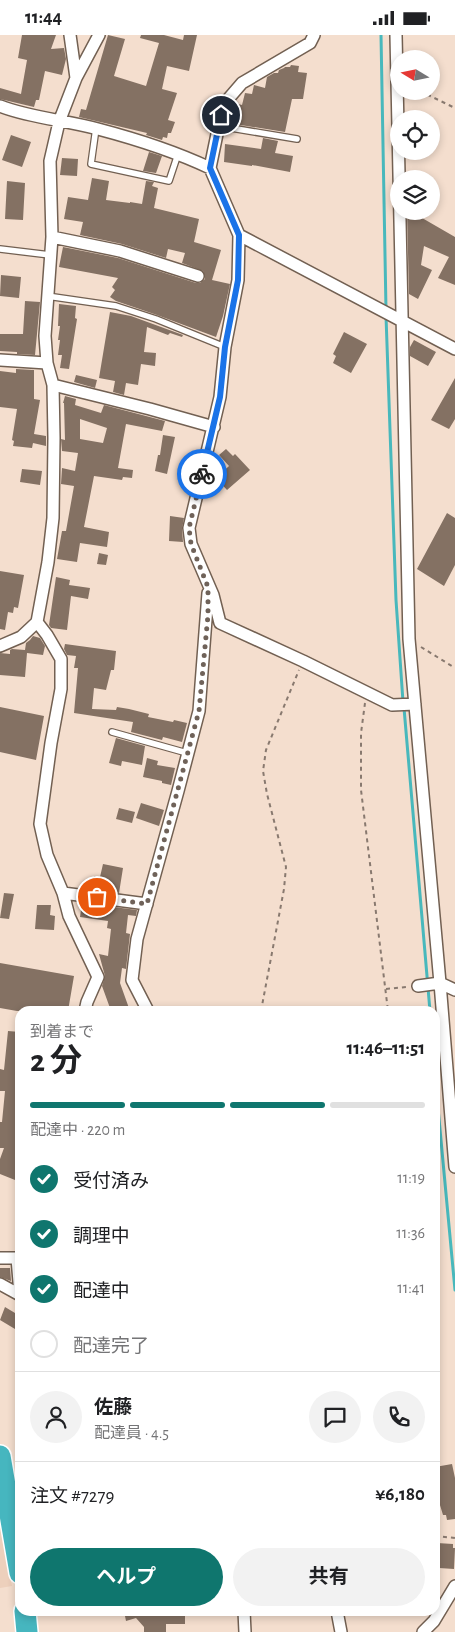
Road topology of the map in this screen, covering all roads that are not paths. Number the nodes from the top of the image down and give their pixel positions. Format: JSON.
{"nodes":[{"id":1,"x":70,"y":35,"type":"edge"},
{"id":2,"x":99,"y":35,"type":"edge"},
{"id":3,"x":314,"y":35,"type":"edge"},
{"id":4,"x":396,"y":35,"type":"edge"},
{"id":5,"x":76,"y":77,"type":"junction"},
{"id":6,"x":1,"y":109,"type":"edge"},
{"id":7,"x":59,"y":122,"type":"junction"},
{"id":8,"x":219,"y":126,"type":"junction"},
{"id":9,"x":96,"y":128,"type":"junction"},
{"id":10,"x":297,"y":139,"type":"dead end"},
{"id":11,"x":178,"y":153,"type":"junction"},
{"id":12,"x":210,"y":168,"type":"junction"},
{"id":13,"x":239,"y":235,"type":"junction"},
{"id":14,"x":52,"y":237,"type":"junction"},
{"id":15,"x":0,"y":249,"type":"edge"},
{"id":16,"x":50,"y":255,"type":"junction"},
{"id":17,"x":198,"y":276,"type":"dead end"},
{"id":18,"x":47,"y":296,"type":"junction"},
{"id":19,"x":401,"y":321,"type":"junction"},
{"id":20,"x":225,"y":347,"type":"junction"},
{"id":21,"x":455,"y":349,"type":"edge"},
{"id":22,"x":0,"y":360,"type":"edge"},
{"id":23,"x":47,"y":363,"type":"junction"},
{"id":24,"x":53,"y":385,"type":"junction"},
{"id":25,"x":214,"y":427,"type":"junction"},
{"id":26,"x":208,"y":587,"type":"junction"},
{"id":27,"x":37,"y":622,"type":"junction"},
{"id":28,"x":0,"y":646,"type":"edge"},
{"id":29,"x":411,"y":704,"type":"junction"},
{"id":30,"x":112,"y":732,"type":"dead end"},
{"id":31,"x":187,"y":753,"type":"junction"},
{"id":32,"x":63,"y":893,"type":"junction"},
{"id":33,"x":147,"y":904,"type":"junction"},
{"id":34,"x":437,"y":983,"type":"junction"},
{"id":35,"x":418,"y":986,"type":"road end"},
{"id":36,"x":455,"y":990,"type":"edge"},
{"id":37,"x":89,"y":1006,"type":"edge"},
{"id":38,"x":145,"y":1006,"type":"edge"},
{"id":39,"x":439,"y":1006,"type":"edge"},
{"id":40,"x":440,"y":1014,"type":"edge"},
{"id":41,"x":455,"y":1167,"type":"edge"},
{"id":42,"x":0,"y":1258,"type":"edge"},
{"id":43,"x":15,"y":1258,"type":"edge"},
{"id":44,"x":0,"y":1284,"type":"edge"},
{"id":45,"x":15,"y":1292,"type":"edge"},
{"id":46,"x":0,"y":1456,"type":"edge"},
{"id":47,"x":15,"y":1544,"type":"edge"},
{"id":48,"x":455,"y":1586,"type":"edge"},
{"id":49,"x":440,"y":1611,"type":"edge"},
{"id":50,"x":25,"y":1616,"type":"edge"},
{"id":51,"x":244,"y":1616,"type":"edge"},
{"id":52,"x":338,"y":1616,"type":"edge"},
{"id":53,"x":437,"y":1616,"type":"edge"},
{"id":54,"x":27,"y":1632,"type":"edge"},
{"id":55,"x":245,"y":1632,"type":"edge"},
{"id":56,"x":341,"y":1632,"type":"edge"},
{"id":57,"x":423,"y":1632,"type":"edge"}],
"edges":[{"from":1,"to":5,"type":"street"},
{"from":2,"to":5,"type":"street"},
{"from":3,"to":8,"type":"street"},
{"from":4,"to":19,"type":"street"},
{"from":5,"to":7,"type":"street"},
{"from":6,"to":7,"type":"street"},
{"from":7,"to":9,"type":"street"},
{"from":7,"to":14,"type":"street"},
{"from":8,"to":10,"type":"lane"},
{"from":8,"to":12,"type":"street"},
{"from":9,"to":11,"type":"street"},
{"from":9,"to":11,"type":"lane"},
{"from":11,"to":12,"type":"street"},
{"from":12,"to":13,"type":"street"},
{"from":13,"to":19,"type":"street"},
{"from":13,"to":20,"type":"street"},
{"from":14,"to":16,"type":"street"},
{"from":14,"to":17,"type":"street"},
{"from":15,"to":16,"type":"lane"},
{"from":16,"to":18,"type":"street"},
{"from":18,"to":20,"type":"lane"},
{"from":18,"to":23,"type":"street"},
{"from":19,"to":21,"type":"street"},
{"from":19,"to":29,"type":"street"},
{"from":20,"to":25,"type":"street"},
{"from":22,"to":23,"type":"street"},
{"from":23,"to":24,"type":"street"},
{"from":24,"to":25,"type":"street"},
{"from":24,"to":27,"type":"street"},
{"from":25,"to":26,"type":"street"},
{"from":26,"to":29,"type":"street"},
{"from":26,"to":31,"type":"street"},
{"from":27,"to":28,"type":"street"},
{"from":27,"to":32,"type":"street"},
{"from":29,"to":34,"type":"street"},
{"from":30,"to":31,"type":"lane"},
{"from":31,"to":33,"type":"street"},
{"from":32,"to":33,"type":"street"},
{"from":32,"to":37,"type":"street"},
{"from":33,"to":38,"type":"street"},
{"from":34,"to":35,"type":"street"},
{"from":34,"to":36,"type":"street"},
{"from":34,"to":39,"type":"street"},
{"from":40,"to":41,"type":"street"},
{"from":42,"to":43,"type":"street"},
{"from":44,"to":45,"type":"street"},
{"from":46,"to":47,"type":"highway"},
{"from":48,"to":49,"type":"street"},
{"from":50,"to":54,"type":"highway"},
{"from":51,"to":55,"type":"street"},
{"from":52,"to":56,"type":"street"},
{"from":53,"to":57,"type":"street"}]}
